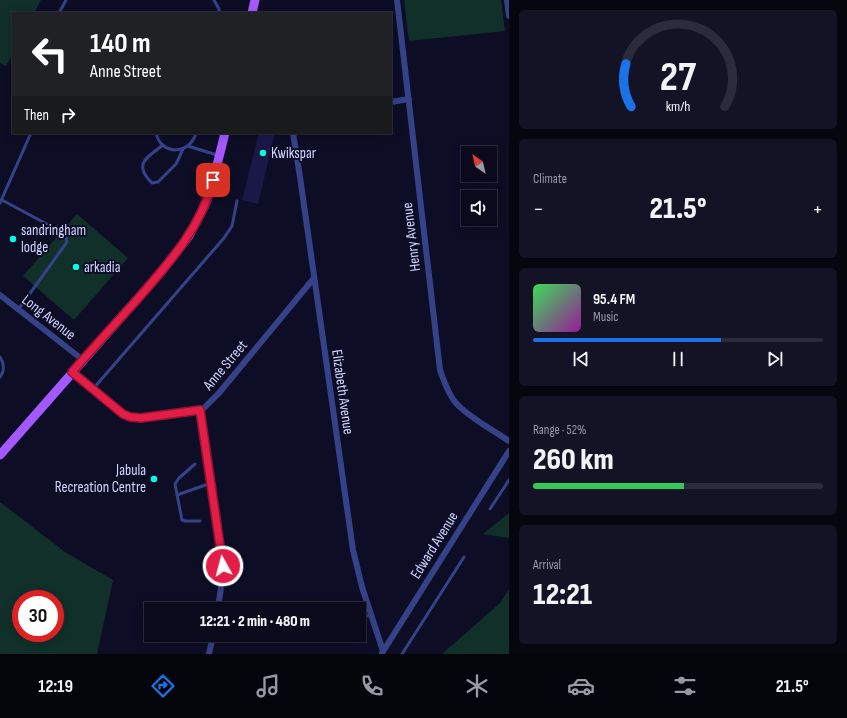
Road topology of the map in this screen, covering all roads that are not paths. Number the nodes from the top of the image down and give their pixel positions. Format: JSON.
{"nodes":[{"id":1,"x":66,"y":0,"type":"edge"},
{"id":2,"x":214,"y":0,"type":"edge"},
{"id":3,"x":255,"y":0,"type":"edge"},
{"id":4,"x":397,"y":0,"type":"edge"},
{"id":5,"x":507,"y":0,"type":"edge"},
{"id":6,"x":60,"y":12,"type":"edge"},
{"id":7,"x":219,"y":12,"type":"edge"},
{"id":8,"x":252,"y":12,"type":"edge"},
{"id":9,"x":509,"y":16,"type":"edge"},
{"id":10,"x":409,"y":99,"type":"junction"},
{"id":11,"x":392,"y":102,"type":"edge"},
{"id":12,"x":31,"y":134,"type":"edge"},
{"id":13,"x":156,"y":134,"type":"edge"},
{"id":14,"x":196,"y":134,"type":"edge"},
{"id":15,"x":225,"y":134,"type":"edge"},
{"id":16,"x":293,"y":134,"type":"edge"},
{"id":17,"x":163,"y":146,"type":"junction"},
{"id":18,"x":188,"y":146,"type":"junction"},
{"id":19,"x":183,"y":149,"type":"junction"},
{"id":20,"x":219,"y":155,"type":"junction"},
{"id":21,"x":1,"y":201,"type":"edge"},
{"id":22,"x":237,"y":201,"type":"dead end"},
{"id":23,"x":314,"y":278,"type":"junction"},
{"id":24,"x":0,"y":295,"type":"edge"},
{"id":25,"x":18,"y":310,"type":"junction"},
{"id":26,"x":0,"y":357,"type":"edge"},
{"id":27,"x":83,"y":360,"type":"junction"},
{"id":28,"x":72,"y":372,"type":"junction"},
{"id":29,"x":0,"y":377,"type":"edge"},
{"id":30,"x":92,"y":389,"type":"junction"},
{"id":31,"x":200,"y":410,"type":"junction"},
{"id":32,"x":509,"y":441,"type":"edge"},
{"id":33,"x":509,"y":451,"type":"edge"},
{"id":34,"x":0,"y":455,"type":"edge"},
{"id":35,"x":195,"y":464,"type":"dead end"},
{"id":36,"x":509,"y":480,"type":"edge"},
{"id":37,"x":211,"y":483,"type":"junction"},
{"id":38,"x":177,"y":495,"type":"junction"},
{"id":39,"x":490,"y":509,"type":"dead end"},
{"id":40,"x":200,"y":521,"type":"dead end"},
{"id":41,"x":464,"y":557,"type":"dead end"},
{"id":42,"x":219,"y":602,"type":"edge"},
{"id":43,"x":366,"y":616,"type":"edge"},
{"id":44,"x":372,"y":616,"type":"junction"},
{"id":45,"x":212,"y":642,"type":"edge"},
{"id":46,"x":382,"y":652,"type":"edge"},
{"id":47,"x":209,"y":654,"type":"edge"},
{"id":48,"x":402,"y":654,"type":"edge"}],
"edges":[{"from":1,"to":6,"type":"lane"},
{"from":2,"to":7,"type":"lane"},
{"from":3,"to":8,"type":"main road"},
{"from":4,"to":10,"type":"street","name":"Henry Avenue"},
{"from":5,"to":9,"type":"street"},
{"from":10,"to":11,"type":"street"},
{"from":10,"to":32,"type":"street","name":"Henry Avenue"},
{"from":12,"to":21,"type":"lane"},
{"from":13,"to":17,"type":"lane"},
{"from":14,"to":18,"type":"lane"},
{"from":15,"to":20,"type":"main road"},
{"from":16,"to":23,"type":"street","name":"Elizabeth Avenue"},
{"from":17,"to":19,"type":"lane"},
{"from":17,"to":19,"type":"lane"},
{"from":18,"to":19,"type":"lane"},
{"from":18,"to":20,"type":"lane"},
{"from":20,"to":27,"type":"main road"},
{"from":21,"to":25,"type":"lane"},
{"from":22,"to":30,"type":"lane"},
{"from":23,"to":31,"type":"street","name":"Anne Street"},
{"from":23,"to":44,"type":"street","name":"Elizabeth Avenue"},
{"from":24,"to":25,"type":"street","name":"Long Avenue"},
{"from":25,"to":27,"type":"street","name":"Long Avenue"},
{"from":26,"to":29,"type":"lane"},
{"from":27,"to":28,"type":"main road"},
{"from":28,"to":30,"type":"street","name":"Anne Street"},
{"from":28,"to":34,"type":"main road"},
{"from":30,"to":31,"type":"street","name":"Anne Street"},
{"from":31,"to":37,"type":"street"},
{"from":33,"to":46,"type":"street","name":"Edward Avenue"},
{"from":35,"to":38,"type":"lane"},
{"from":36,"to":39,"type":"lane"},
{"from":37,"to":38,"type":"lane"},
{"from":37,"to":42,"type":"street"},
{"from":38,"to":40,"type":"lane"},
{"from":41,"to":48,"type":"lane"},
{"from":43,"to":44,"type":"lane"},
{"from":44,"to":46,"type":"street","name":"Elizabeth Avenue"},
{"from":45,"to":47,"type":"street"}]}
